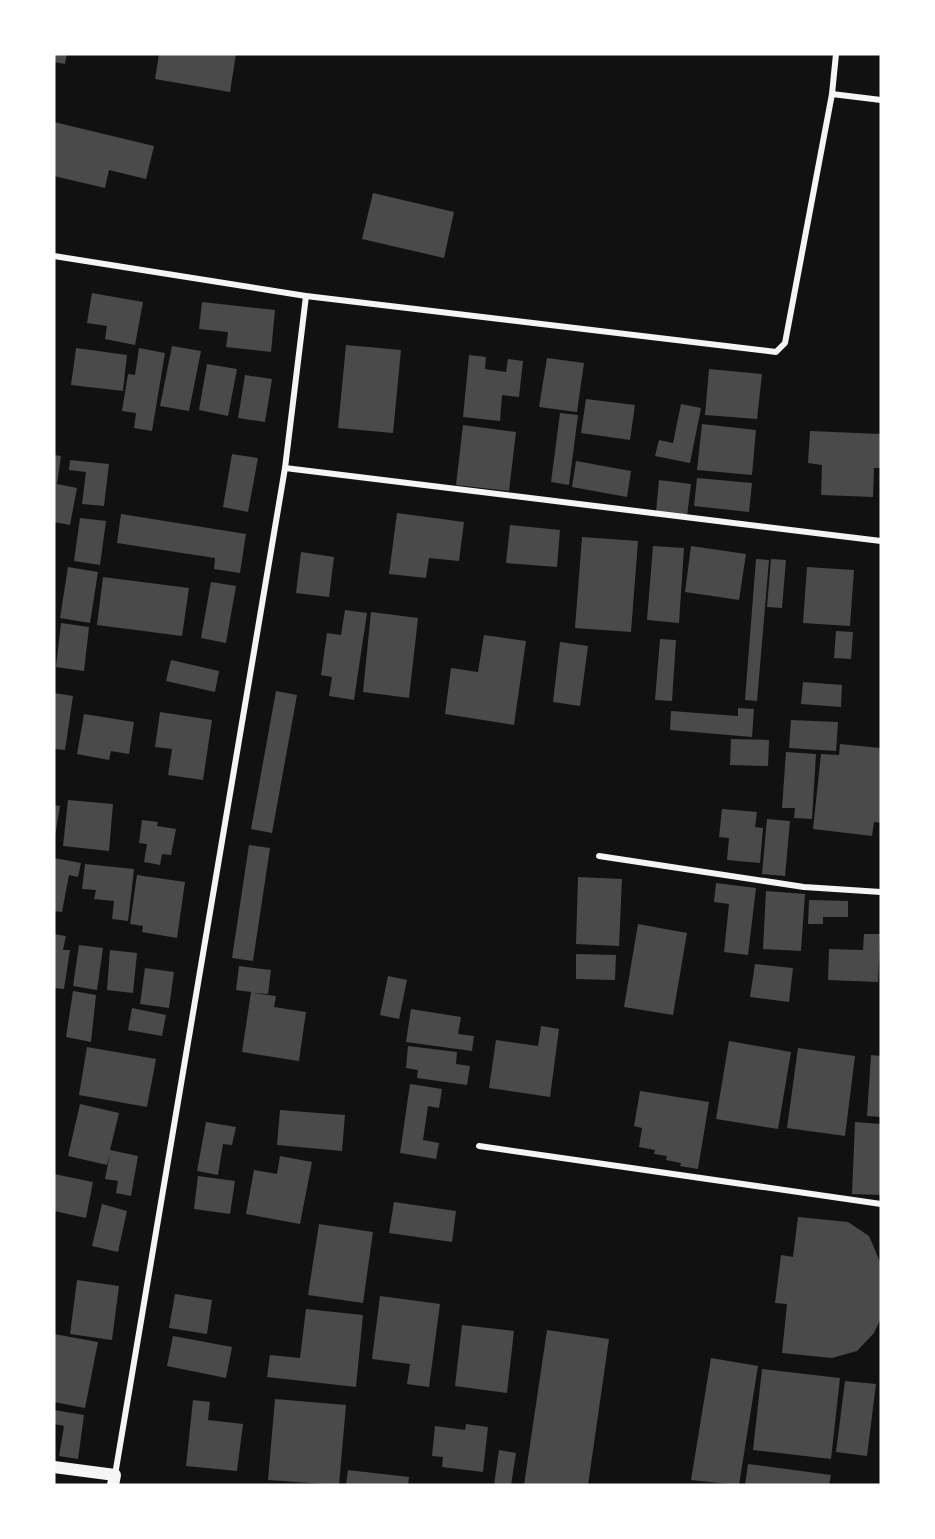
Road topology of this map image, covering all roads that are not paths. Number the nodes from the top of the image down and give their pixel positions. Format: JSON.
{"nodes":[{"id":1,"x":836,"y":54,"type":"edge"},
{"id":2,"x":832,"y":94,"type":"junction"},
{"id":3,"x":881,"y":100,"type":"edge"},
{"id":4,"x":54,"y":256,"type":"edge"},
{"id":5,"x":306,"y":296,"type":"junction"},
{"id":6,"x":285,"y":468,"type":"junction"},
{"id":7,"x":881,"y":541,"type":"edge"},
{"id":8,"x":599,"y":856,"type":"dead end"},
{"id":9,"x":881,"y":892,"type":"edge"},
{"id":10,"x":479,"y":1146,"type":"dead end"},
{"id":11,"x":881,"y":1204,"type":"edge"},
{"id":12,"x":54,"y":1467,"type":"edge"},
{"id":13,"x":114,"y":1480,"type":"edge"}],
"edges":[{"from":1,"to":2,"type":"street"},
{"from":2,"to":3,"type":"street"},
{"from":2,"to":5,"type":"street"},
{"from":4,"to":5,"type":"street"},
{"from":5,"to":6,"type":"street"},
{"from":6,"to":7,"type":"street"},
{"from":6,"to":13,"type":"street"},
{"from":8,"to":9,"type":"street"},
{"from":10,"to":11,"type":"street"},
{"from":12,"to":13,"type":"main road"}]}
